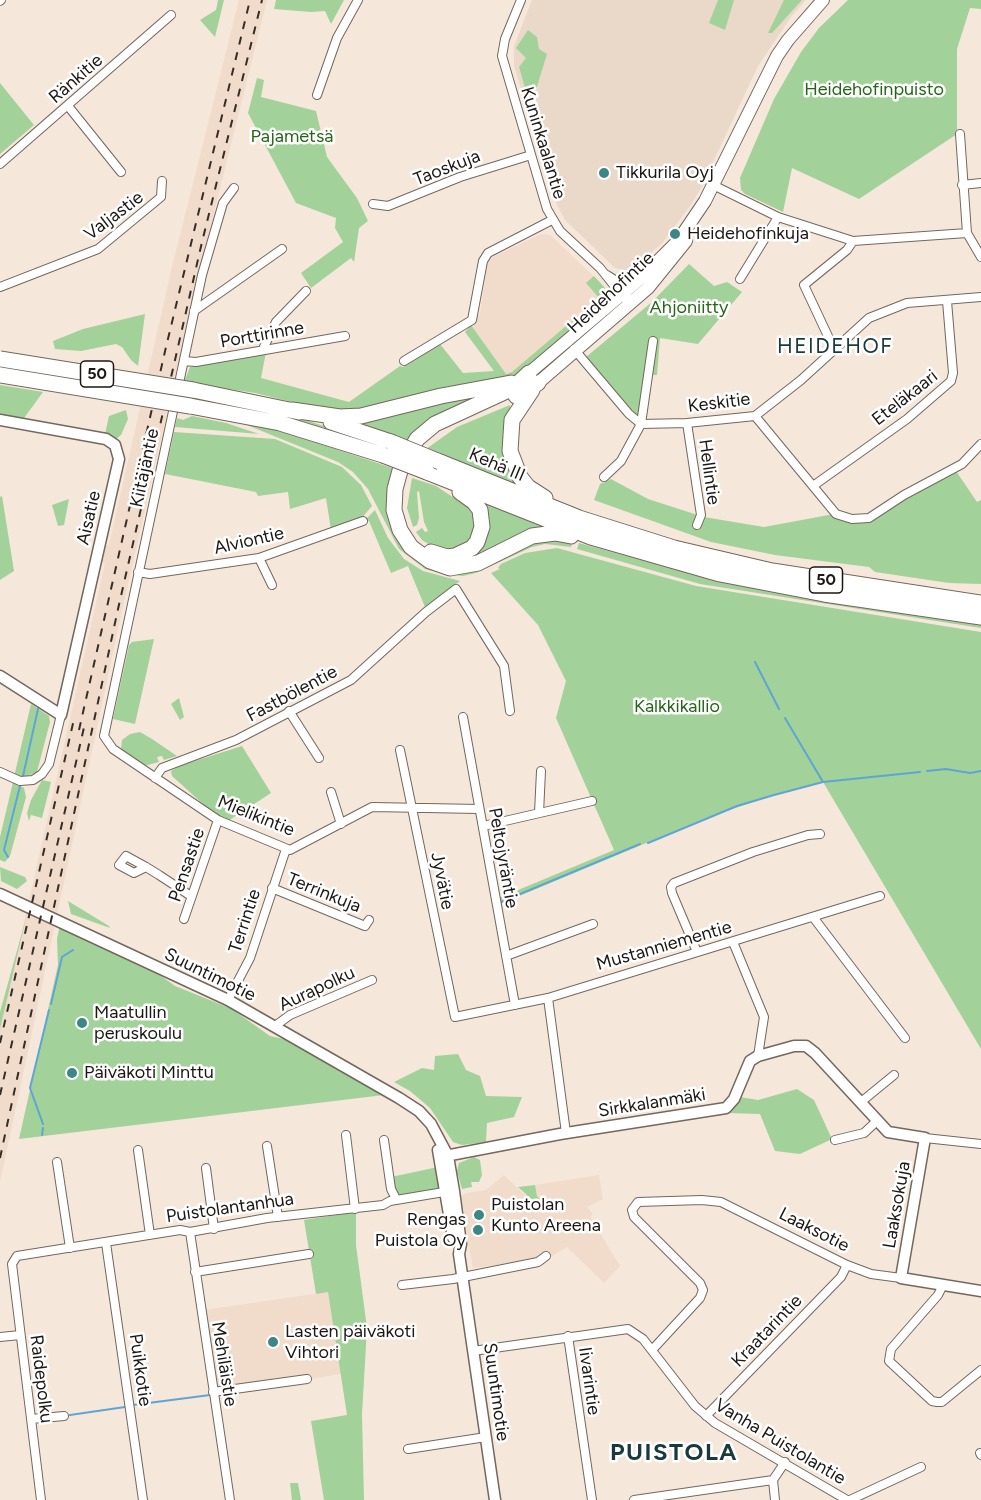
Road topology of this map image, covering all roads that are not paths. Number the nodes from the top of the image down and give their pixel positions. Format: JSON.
{"nodes":[{"id":1,"x":358,"y":0,"type":"edge"},
{"id":2,"x":521,"y":0,"type":"edge"},
{"id":3,"x":823,"y":0,"type":"edge"},
{"id":4,"x":171,"y":15,"type":"dead end"},
{"id":5,"x":317,"y":95,"type":"dead end"},
{"id":6,"x":68,"y":106,"type":"junction"},
{"id":7,"x":960,"y":134,"type":"dead end"},
{"id":8,"x":531,"y":155,"type":"junction"},
{"id":9,"x":0,"y":164,"type":"edge"},
{"id":10,"x":121,"y":172,"type":"dead end"},
{"id":11,"x":162,"y":181,"type":"dead end"},
{"id":12,"x":981,"y":183,"type":"edge"},
{"id":13,"x":962,"y":185,"type":"junction"},
{"id":14,"x":716,"y":187,"type":"junction"},
{"id":15,"x":234,"y":188,"type":"dead end"},
{"id":16,"x":373,"y":204,"type":"dead end"},
{"id":17,"x":778,"y":217,"type":"junction"},
{"id":18,"x":552,"y":220,"type":"junction"},
{"id":19,"x":967,"y":233,"type":"junction"},
{"id":20,"x":853,"y":241,"type":"junction"},
{"id":21,"x":282,"y":249,"type":"dead end"},
{"id":22,"x":981,"y":256,"type":"edge"},
{"id":23,"x":740,"y":279,"type":"dead end"},
{"id":24,"x":0,"y":287,"type":"edge"},
{"id":25,"x":306,"y":291,"type":"dead end"},
{"id":26,"x":625,"y":296,"type":"junction"},
{"id":27,"x":981,"y":297,"type":"edge"},
{"id":28,"x":947,"y":301,"type":"junction"},
{"id":29,"x":194,"y":311,"type":"junction"},
{"id":30,"x":345,"y":336,"type":"dead end"},
{"id":31,"x":653,"y":341,"type":"dead end"},
{"id":32,"x":571,"y":345,"type":"junction"},
{"id":33,"x":263,"y":349,"type":"junction"},
{"id":34,"x":834,"y":349,"type":"junction"},
{"id":35,"x":0,"y":359,"type":"edge"},
{"id":36,"x":184,"y":361,"type":"junction"},
{"id":37,"x":404,"y":361,"type":"dead end"},
{"id":38,"x":0,"y":375,"type":"edge"},
{"id":39,"x":534,"y":378,"type":"junction"},
{"id":40,"x":292,"y":410,"type":"junction"},
{"id":41,"x":755,"y":416,"type":"junction"},
{"id":42,"x":0,"y":420,"type":"edge"},
{"id":43,"x":641,"y":423,"type":"junction"},
{"id":44,"x":687,"y":423,"type":"junction"},
{"id":45,"x":981,"y":444,"type":"edge"},
{"id":46,"x":387,"y":449,"type":"junction"},
{"id":47,"x":427,"y":472,"type":"junction"},
{"id":48,"x":604,"y":477,"type":"dead end"},
{"id":49,"x":813,"y":486,"type":"junction"},
{"id":50,"x":579,"y":518,"type":"junction"},
{"id":51,"x":363,"y":521,"type":"dead end"},
{"id":52,"x":697,"y":525,"type":"dead end"},
{"id":53,"x":591,"y":537,"type":"junction"},
{"id":54,"x":259,"y":558,"type":"junction"},
{"id":55,"x":138,"y":572,"type":"junction"},
{"id":56,"x":272,"y":585,"type":"dead end"},
{"id":57,"x":981,"y":603,"type":"edge"},
{"id":58,"x":981,"y":617,"type":"edge"},
{"id":59,"x":0,"y":676,"type":"edge"},
{"id":60,"x":289,"y":711,"type":"junction"},
{"id":61,"x":510,"y":711,"type":"dead end"},
{"id":62,"x":61,"y":715,"type":"junction"},
{"id":63,"x":463,"y":717,"type":"dead end"},
{"id":64,"x":106,"y":740,"type":"joint"},
{"id":65,"x":400,"y":750,"type":"dead end"},
{"id":66,"x":319,"y":758,"type":"dead end"},
{"id":67,"x":541,"y":771,"type":"dead end"},
{"id":68,"x":0,"y":772,"type":"edge"},
{"id":69,"x":155,"y":778,"type":"junction"},
{"id":70,"x":331,"y":792,"type":"dead end"},
{"id":71,"x":592,"y":801,"type":"dead end"},
{"id":72,"x":411,"y":806,"type":"junction"},
{"id":73,"x":479,"y":809,"type":"junction"},
{"id":74,"x":539,"y":813,"type":"junction"},
{"id":75,"x":218,"y":820,"type":"junction"},
{"id":76,"x":341,"y":824,"type":"junction"},
{"id":77,"x":483,"y":826,"type":"junction"},
{"id":78,"x":820,"y":834,"type":"dead end"},
{"id":79,"x":286,"y":849,"type":"junction"},
{"id":80,"x":146,"y":867,"type":"dead end"},
{"id":81,"x":272,"y":888,"type":"junction"},
{"id":82,"x":0,"y":894,"type":"edge"},
{"id":83,"x":191,"y":896,"type":"junction"},
{"id":84,"x":880,"y":896,"type":"dead end"},
{"id":85,"x":813,"y":917,"type":"junction"},
{"id":86,"x":184,"y":919,"type":"dead end"},
{"id":87,"x":593,"y":924,"type":"dead end"},
{"id":88,"x":367,"y":925,"type":"dead end"},
{"id":89,"x":733,"y":942,"type":"junction"},
{"id":90,"x":698,"y":952,"type":"junction"},
{"id":91,"x":506,"y":956,"type":"junction"},
{"id":92,"x":372,"y":980,"type":"dead end"},
{"id":93,"x":548,"y":998,"type":"junction"},
{"id":94,"x":228,"y":1000,"type":"junction"},
{"id":95,"x":515,"y":1005,"type":"junction"},
{"id":96,"x":455,"y":1017,"type":"joint"},
{"id":97,"x":274,"y":1026,"type":"junction"},
{"id":98,"x":905,"y":1038,"type":"dead end"},
{"id":99,"x":758,"y":1056,"type":"junction"},
{"id":100,"x":894,"y":1075,"type":"dead end"},
{"id":101,"x":861,"y":1102,"type":"junction"},
{"id":102,"x":878,"y":1120,"type":"junction"},
{"id":103,"x":566,"y":1133,"type":"junction"},
{"id":104,"x":346,"y":1135,"type":"dead end"},
{"id":105,"x":925,"y":1138,"type":"junction"},
{"id":106,"x":384,"y":1140,"type":"dead end"},
{"id":107,"x":836,"y":1140,"type":"dead end"},
{"id":108,"x":981,"y":1144,"type":"edge"},
{"id":109,"x":267,"y":1146,"type":"dead end"},
{"id":110,"x":138,"y":1150,"type":"dead end"},
{"id":111,"x":444,"y":1156,"type":"junction"},
{"id":112,"x":57,"y":1162,"type":"dead end"},
{"id":113,"x":206,"y":1168,"type":"dead end"},
{"id":114,"x":449,"y":1191,"type":"junction"},
{"id":115,"x":396,"y":1199,"type":"junction"},
{"id":116,"x":355,"y":1209,"type":"junction"},
{"id":117,"x":278,"y":1217,"type":"junction"},
{"id":118,"x":214,"y":1229,"type":"junction"},
{"id":119,"x":190,"y":1232,"type":"junction"},
{"id":120,"x":150,"y":1235,"type":"junction"},
{"id":121,"x":106,"y":1243,"type":"junction"},
{"id":122,"x":70,"y":1248,"type":"junction"},
{"id":123,"x":309,"y":1254,"type":"dead end"},
{"id":124,"x":546,"y":1256,"type":"dead end"},
{"id":125,"x":12,"y":1261,"type":"joint"},
{"id":126,"x":847,"y":1266,"type":"junction"},
{"id":127,"x":195,"y":1272,"type":"junction"},
{"id":128,"x":462,"y":1276,"type":"junction"},
{"id":129,"x":901,"y":1278,"type":"junction"},
{"id":130,"x":402,"y":1285,"type":"dead end"},
{"id":131,"x":943,"y":1285,"type":"junction"},
{"id":132,"x":981,"y":1291,"type":"edge"},
{"id":133,"x":20,"y":1335,"type":"junction"},
{"id":134,"x":568,"y":1336,"type":"junction"},
{"id":135,"x":0,"y":1337,"type":"edge"},
{"id":136,"x":652,"y":1350,"type":"junction"},
{"id":137,"x":473,"y":1351,"type":"junction"},
{"id":138,"x":981,"y":1370,"type":"edge"},
{"id":139,"x":307,"y":1379,"type":"dead end"},
{"id":140,"x":213,"y":1392,"type":"junction"},
{"id":141,"x":64,"y":1416,"type":"dead end"},
{"id":142,"x":706,"y":1416,"type":"junction"},
{"id":143,"x":31,"y":1419,"type":"junction"},
{"id":144,"x":486,"y":1437,"type":"junction"},
{"id":145,"x":408,"y":1449,"type":"dead end"},
{"id":146,"x":785,"y":1462,"type":"junction"},
{"id":147,"x":921,"y":1467,"type":"dead end"},
{"id":148,"x":773,"y":1480,"type":"junction"},
{"id":149,"x":691,"y":1496,"type":"edge"},
{"id":150,"x":41,"y":1500,"type":"edge"},
{"id":151,"x":143,"y":1500,"type":"edge"},
{"id":152,"x":230,"y":1500,"type":"edge"},
{"id":153,"x":495,"y":1500,"type":"edge"},
{"id":154,"x":592,"y":1500,"type":"edge"},
{"id":155,"x":634,"y":1500,"type":"edge"},
{"id":156,"x":775,"y":1500,"type":"edge"},
{"id":157,"x":848,"y":1500,"type":"edge"}],
"edges":[{"from":1,"to":5,"type":"street"},
{"from":2,"to":8,"type":"street","name":"Kuninkaalantie"},
{"from":3,"to":14,"type":"main road","name":"Heidehofintie"},
{"from":4,"to":6,"type":"street","name":"Ränkitie"},
{"from":6,"to":9,"type":"street","name":"Ränkitie"},
{"from":6,"to":10,"type":"street"},
{"from":7,"to":13,"type":"street"},
{"from":8,"to":16,"type":"street","name":"Taoskuja"},
{"from":8,"to":18,"type":"street","name":"Kuninkaalantie"},
{"from":11,"to":24,"type":"street","name":"Valjastie"},
{"from":12,"to":13,"type":"street"},
{"from":13,"to":19,"type":"street"},
{"from":14,"to":17,"type":"street"},
{"from":14,"to":26,"type":"main road","name":"Heidehofintie"},
{"from":15,"to":29,"type":"street","name":"Kiitäjäntie"},
{"from":17,"to":20,"type":"street"},
{"from":17,"to":23,"type":"street"},
{"from":18,"to":26,"type":"street","name":"Kuninkaalantie"},
{"from":18,"to":37,"type":"street"},
{"from":19,"to":20,"type":"street"},
{"from":19,"to":22,"type":"street"},
{"from":20,"to":34,"type":"street"},
{"from":21,"to":29,"type":"street"},
{"from":25,"to":33,"type":"street"},
{"from":26,"to":32,"type":"main road","name":"Heidehofintie"},
{"from":27,"to":28,"type":"street","name":"Keskitie"},
{"from":28,"to":34,"type":"street","name":"Keskitie"},
{"from":28,"to":49,"type":"street","name":"Eteläkaari"},
{"from":29,"to":36,"type":"street","name":"Kiitäjäntie"},
{"from":30,"to":33,"type":"street","name":"Porttirinne"},
{"from":31,"to":43,"type":"street"},
{"from":32,"to":39,"type":"main road","name":"Heidehofintie"},
{"from":32,"to":43,"type":"street"},
{"from":33,"to":36,"type":"street","name":"Porttirinne"},
{"from":34,"to":41,"type":"street","name":"Keskitie"},
{"from":35,"to":40,"type":"highway","name":"Kehä III","number":"50","bridge":true},
{"from":36,"to":55,"type":"street","name":"Kiitäjäntie"},
{"from":38,"to":46,"type":"highway","name":"Kehä III","number":"50","bridge":true},
{"from":39,"to":40,"type":"highway"},
{"from":39,"to":47,"type":"highway"},
{"from":39,"to":50,"type":"highway"},
{"from":39,"to":53,"type":"highway"},
{"from":40,"to":46,"type":"highway","name":"Kehä III","number":"50"},
{"from":41,"to":44,"type":"street","name":"Keskitie"},
{"from":41,"to":49,"type":"street"},
{"from":42,"to":62,"type":"street","name":"Aisatie"},
{"from":43,"to":44,"type":"street","name":"Keskitie"},
{"from":43,"to":48,"type":"street"},
{"from":44,"to":52,"type":"street","name":"Hellintie"},
{"from":45,"to":49,"type":"street"},
{"from":46,"to":47,"type":"highway","name":"Kehä III","number":"50","bridge":true},
{"from":46,"to":50,"type":"highway","name":"Kehä III","number":"50","bridge":true},
{"from":47,"to":53,"type":"highway","name":"Kehä III","number":"50"},
{"from":50,"to":57,"type":"highway","name":"Kehä III","number":"50"},
{"from":51,"to":54,"type":"street","name":"Alviontie"},
{"from":53,"to":58,"type":"highway","name":"Kehä III","number":"50"},
{"from":54,"to":55,"type":"street","name":"Alviontie"},
{"from":54,"to":56,"type":"street"},
{"from":55,"to":64,"type":"street","name":"Kiitäjäntie"},
{"from":59,"to":62,"type":"street"},
{"from":60,"to":61,"type":"street","name":"Fastbölentie"},
{"from":60,"to":66,"type":"street"},
{"from":60,"to":69,"type":"street","name":"Fastbölentie"},
{"from":62,"to":68,"type":"street"},
{"from":63,"to":73,"type":"street","name":"Peltojyräntie"},
{"from":64,"to":69,"type":"street","name":"Mielikintie"},
{"from":65,"to":72,"type":"street","name":"Jyvätie"},
{"from":67,"to":74,"type":"street"},
{"from":69,"to":75,"type":"street","name":"Mielikintie"},
{"from":70,"to":76,"type":"street"},
{"from":71,"to":74,"type":"street"},
{"from":72,"to":73,"type":"street","name":"Mielikintie"},
{"from":72,"to":76,"type":"street","name":"Mielikintie"},
{"from":72,"to":96,"type":"street","name":"Jyvätie"},
{"from":73,"to":77,"type":"street","name":"Peltojyräntie"},
{"from":74,"to":77,"type":"street"},
{"from":75,"to":79,"type":"street","name":"Mielikintie"},
{"from":75,"to":83,"type":"street","name":"Pensastie"},
{"from":76,"to":79,"type":"street","name":"Mielikintie"},
{"from":77,"to":91,"type":"street","name":"Peltojyräntie"},
{"from":78,"to":90,"type":"street"},
{"from":79,"to":81,"type":"street","name":"Terrintie"},
{"from":80,"to":83,"type":"street"},
{"from":81,"to":88,"type":"street","name":"Terrinkuja"},
{"from":81,"to":94,"type":"street","name":"Terrintie"},
{"from":82,"to":94,"type":"street","name":"Suuntimotie"},
{"from":83,"to":86,"type":"street","name":"Pensastie"},
{"from":84,"to":85,"type":"street","name":"Mustanniementie"},
{"from":85,"to":89,"type":"street","name":"Mustanniementie"},
{"from":85,"to":98,"type":"street"},
{"from":87,"to":91,"type":"street"},
{"from":89,"to":90,"type":"street","name":"Mustanniementie"},
{"from":89,"to":99,"type":"street"},
{"from":90,"to":93,"type":"street","name":"Mustanniementie"},
{"from":91,"to":95,"type":"street","name":"Peltojyräntie"},
{"from":92,"to":97,"type":"street","name":"Aurapolku"},
{"from":93,"to":95,"type":"street","name":"Mustanniementie"},
{"from":93,"to":103,"type":"street"},
{"from":94,"to":97,"type":"street","name":"Suuntimotie"},
{"from":95,"to":96,"type":"street","name":"Mustanniementie"},
{"from":97,"to":111,"type":"street","name":"Suuntimotie"},
{"from":99,"to":101,"type":"street"},
{"from":99,"to":103,"type":"street","name":"Sirkkalanmäki"},
{"from":100,"to":101,"type":"street"},
{"from":101,"to":102,"type":"street"},
{"from":102,"to":105,"type":"street"},
{"from":102,"to":107,"type":"street"},
{"from":103,"to":111,"type":"street","name":"Sirkkalanmäki"},
{"from":104,"to":116,"type":"street"},
{"from":105,"to":108,"type":"street"},
{"from":105,"to":129,"type":"street","name":"Laaksokuja"},
{"from":106,"to":115,"type":"street"},
{"from":109,"to":117,"type":"street"},
{"from":110,"to":120,"type":"street"},
{"from":111,"to":114,"type":"street","name":"Suuntimotie"},
{"from":112,"to":122,"type":"street"},
{"from":113,"to":118,"type":"street"},
{"from":114,"to":115,"type":"street","name":"Puistolantanhua"},
{"from":114,"to":128,"type":"street","name":"Suuntimotie"},
{"from":115,"to":116,"type":"street","name":"Puistolantanhua"},
{"from":116,"to":117,"type":"street","name":"Puistolantanhua"},
{"from":117,"to":118,"type":"street","name":"Puistolantanhua"},
{"from":118,"to":119,"type":"street","name":"Puistolantanhua"},
{"from":119,"to":120,"type":"street","name":"Puistolantanhua"},
{"from":119,"to":127,"type":"street","name":"Mehiläistie"},
{"from":120,"to":121,"type":"street","name":"Puistolantanhua"},
{"from":121,"to":122,"type":"street","name":"Puistolantanhua"},
{"from":121,"to":151,"type":"street","name":"Puikkotie"},
{"from":122,"to":125,"type":"street","name":"Puistolantanhua"},
{"from":123,"to":127,"type":"street"},
{"from":124,"to":128,"type":"street"},
{"from":125,"to":133,"type":"street","name":"Raidepolku"},
{"from":126,"to":129,"type":"street","name":"Laaksotie"},
{"from":126,"to":136,"type":"street","name":"Laaksotie"},
{"from":126,"to":142,"type":"street","name":"Kraatarintie"},
{"from":127,"to":140,"type":"street","name":"Mehiläistie"},
{"from":128,"to":130,"type":"street"},
{"from":128,"to":137,"type":"street","name":"Suuntimotie"},
{"from":129,"to":131,"type":"street","name":"Laaksotie"},
{"from":131,"to":132,"type":"street","name":"Laaksotie"},
{"from":131,"to":138,"type":"street"},
{"from":133,"to":135,"type":"street"},
{"from":133,"to":143,"type":"street","name":"Raidepolku"},
{"from":134,"to":136,"type":"street","name":"Vanha Puistolantie"},
{"from":134,"to":137,"type":"street"},
{"from":134,"to":154,"type":"street","name":"Iivarintie"},
{"from":136,"to":142,"type":"street","name":"Vanha Puistolantie"},
{"from":137,"to":144,"type":"street","name":"Suuntimotie"},
{"from":139,"to":140,"type":"street"},
{"from":140,"to":152,"type":"street","name":"Mehiläistie"},
{"from":141,"to":143,"type":"street"},
{"from":142,"to":146,"type":"street","name":"Vanha Puistolantie"},
{"from":143,"to":150,"type":"street","name":"Raidepolku"},
{"from":144,"to":145,"type":"street"},
{"from":144,"to":153,"type":"street","name":"Suuntimotie"},
{"from":146,"to":148,"type":"street"},
{"from":146,"to":157,"type":"street","name":"Vanha Puistolantie"},
{"from":147,"to":157,"type":"street"},
{"from":148,"to":149,"type":"street"},
{"from":148,"to":156,"type":"street"},
{"from":149,"to":155,"type":"street"}]}
